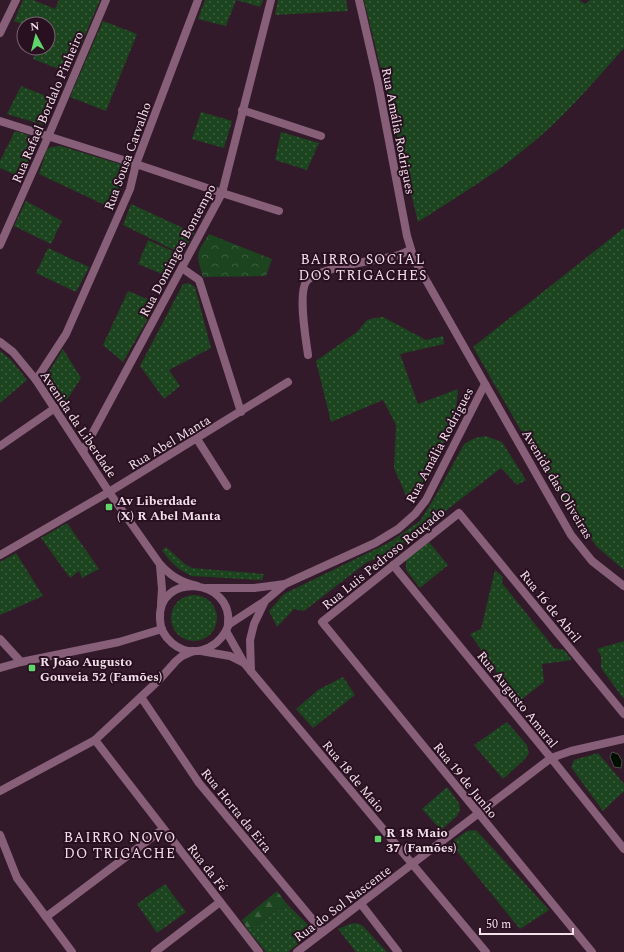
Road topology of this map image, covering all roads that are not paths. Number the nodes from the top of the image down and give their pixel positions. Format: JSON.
{"nodes":[{"id":1,"x":16,"y":0,"type":"edge"},
{"id":2,"x":106,"y":0,"type":"edge"},
{"id":3,"x":198,"y":0,"type":"edge"},
{"id":4,"x":271,"y":0,"type":"edge"},
{"id":5,"x":359,"y":0,"type":"edge"},
{"id":6,"x":0,"y":33,"type":"edge"},
{"id":7,"x":242,"y":110,"type":"junction"},
{"id":8,"x":0,"y":121,"type":"edge"},
{"id":9,"x":321,"y":136,"type":"dead end"},
{"id":10,"x":48,"y":137,"type":"junction"},
{"id":11,"x":136,"y":164,"type":"junction"},
{"id":12,"x":222,"y":193,"type":"junction"},
{"id":13,"x":279,"y":211,"type":"dead end"},
{"id":14,"x":0,"y":245,"type":"edge"},
{"id":15,"x":410,"y":250,"type":"junction"},
{"id":16,"x":182,"y":268,"type":"junction"},
{"id":17,"x":0,"y":342,"type":"edge"},
{"id":18,"x":308,"y":356,"type":"dead end"},
{"id":19,"x":36,"y":380,"type":"junction"},
{"id":20,"x":288,"y":382,"type":"dead end"},
{"id":21,"x":484,"y":384,"type":"junction"},
{"id":22,"x":55,"y":408,"type":"junction"},
{"id":23,"x":241,"y":412,"type":"junction"},
{"id":24,"x":197,"y":439,"type":"junction"},
{"id":25,"x":0,"y":446,"type":"edge"},
{"id":26,"x":83,"y":451,"type":"junction"},
{"id":27,"x":227,"y":486,"type":"dead end"},
{"id":28,"x":110,"y":492,"type":"junction"},
{"id":29,"x":458,"y":512,"type":"joint"},
{"id":30,"x":0,"y":555,"type":"edge"},
{"id":31,"x":159,"y":564,"type":"junction"},
{"id":32,"x":393,"y":565,"type":"junction"},
{"id":33,"x":286,"y":584,"type":"junction"},
{"id":34,"x":197,"y":586,"type":"junction"},
{"id":35,"x":624,"y":586,"type":"edge"},
{"id":36,"x":206,"y":588,"type":"junction"},
{"id":37,"x":265,"y":601,"type":"junction"},
{"id":38,"x":161,"y":606,"type":"junction"},
{"id":39,"x":322,"y":622,"type":"joint"},
{"id":40,"x":227,"y":628,"type":"junction"},
{"id":41,"x":162,"y":629,"type":"junction"},
{"id":42,"x":0,"y":639,"type":"edge"},
{"id":43,"x":197,"y":651,"type":"junction"},
{"id":44,"x":21,"y":662,"type":"junction"},
{"id":45,"x":244,"y":663,"type":"junction"},
{"id":46,"x":0,"y":668,"type":"edge"},
{"id":47,"x":251,"y":671,"type":"junction"},
{"id":48,"x":140,"y":697,"type":"junction"},
{"id":49,"x":624,"y":714,"type":"edge"},
{"id":50,"x":624,"y":739,"type":"edge"},
{"id":51,"x":94,"y":740,"type":"junction"},
{"id":52,"x":551,"y":758,"type":"junction"},
{"id":53,"x":0,"y":791,"type":"edge"},
{"id":54,"x":478,"y":814,"type":"junction"},
{"id":55,"x":163,"y":829,"type":"junction"},
{"id":56,"x":0,"y":835,"type":"edge"},
{"id":57,"x":624,"y":849,"type":"edge"},
{"id":58,"x":412,"y":864,"type":"junction"},
{"id":59,"x":220,"y":902,"type":"junction"},
{"id":60,"x":361,"y":904,"type":"junction"},
{"id":61,"x":46,"y":917,"type":"junction"},
{"id":62,"x":323,"y":932,"type":"junction"},
{"id":63,"x":72,"y":952,"type":"edge"},
{"id":64,"x":155,"y":952,"type":"edge"},
{"id":65,"x":259,"y":952,"type":"edge"},
{"id":66,"x":297,"y":952,"type":"edge"},
{"id":67,"x":398,"y":952,"type":"edge"},
{"id":68,"x":486,"y":952,"type":"edge"},
{"id":69,"x":592,"y":952,"type":"edge"}],
"edges":[{"from":1,"to":6,"type":"street"},
{"from":2,"to":10,"type":"street","name":"Rua Rafael Bordalo Pinheiro"},
{"from":3,"to":11,"type":"street","name":"Rua Sousa Carvalho"},
{"from":4,"to":7,"type":"street","name":"Rua Domingos Bontempo"},
{"from":5,"to":15,"type":"street","name":"Rua Amália Rodrigues"},
{"from":7,"to":9,"type":"street"},
{"from":7,"to":12,"type":"street","name":"Rua Domingos Bontempo"},
{"from":8,"to":10,"type":"street"},
{"from":10,"to":11,"type":"street"},
{"from":10,"to":14,"type":"street","name":"Rua Rafael Bordalo Pinheiro"},
{"from":11,"to":12,"type":"street"},
{"from":11,"to":19,"type":"street","name":"Rua Sousa Carvalho"},
{"from":12,"to":13,"type":"street"},
{"from":12,"to":16,"type":"street","name":"Rua Domingos Bontempo"},
{"from":15,"to":18,"type":"street"},
{"from":15,"to":21,"type":"street","name":"Rua Amália Rodrigues"},
{"from":16,"to":23,"type":"street"},
{"from":16,"to":26,"type":"street","name":"Rua Domingos Bontempo"},
{"from":17,"to":19,"type":"street","name":"Avenida da Liberdade"},
{"from":19,"to":22,"type":"street","name":"Avenida da Liberdade"},
{"from":20,"to":23,"type":"street","name":"Rua Abel Manta"},
{"from":21,"to":33,"type":"street","name":"Rua Amália Rodrigues"},
{"from":21,"to":35,"type":"street","name":"Avenida das Oliveiras"},
{"from":22,"to":25,"type":"street"},
{"from":22,"to":26,"type":"street","name":"Avenida da Liberdade"},
{"from":23,"to":24,"type":"street","name":"Rua Abel Manta"},
{"from":24,"to":27,"type":"street"},
{"from":24,"to":28,"type":"street","name":"Rua Abel Manta"},
{"from":26,"to":28,"type":"street","name":"Avenida da Liberdade"},
{"from":28,"to":30,"type":"street","name":"Rua Abel Manta"},
{"from":28,"to":31,"type":"street","name":"Avenida da Liberdade"},
{"from":29,"to":32,"type":"street","name":"Rua Luis Pedroso Rouçado"},
{"from":29,"to":49,"type":"street","name":"Rua 16 de Abril"},
{"from":31,"to":34,"type":"street","name":"Avenida da Liberdade"},
{"from":31,"to":38,"type":"street","name":"Avenida da Liberdade"},
{"from":32,"to":39,"type":"street","name":"Rua Luis Pedroso Rouçado"},
{"from":32,"to":52,"type":"street","name":"Rua Augusto Amaral"},
{"from":33,"to":36,"type":"street","name":"Rua Amália Rodrigues"},
{"from":33,"to":37,"type":"street","name":"Rua Amália Rodrigues"},
{"from":34,"to":36,"type":"street"},
{"from":34,"to":38,"type":"street"},
{"from":36,"to":40,"type":"street"},
{"from":37,"to":40,"type":"street","name":"Rua Amália Rodrigues"},
{"from":37,"to":47,"type":"street"},
{"from":38,"to":41,"type":"street"},
{"from":39,"to":54,"type":"street","name":"Rua 19 de Junho"},
{"from":40,"to":43,"type":"street"},
{"from":40,"to":45,"type":"street","name":"Rua 18 de Maio"},
{"from":41,"to":43,"type":"street"},
{"from":41,"to":44,"type":"street"},
{"from":42,"to":44,"type":"street"},
{"from":43,"to":45,"type":"street","name":"Rua 18 de Maio"},
{"from":43,"to":48,"type":"street"},
{"from":44,"to":46,"type":"street"},
{"from":45,"to":47,"type":"street","name":"Rua 18 de Maio"},
{"from":47,"to":58,"type":"street","name":"Rua 18 de Maio"},
{"from":48,"to":51,"type":"street"},
{"from":48,"to":62,"type":"street","name":"Rua Horta da Eira"},
{"from":50,"to":52,"type":"street","name":"Rua do Sol Nascente"},
{"from":51,"to":53,"type":"street"},
{"from":51,"to":55,"type":"street","name":"Rua da Fé"},
{"from":52,"to":54,"type":"street","name":"Rua do Sol Nascente"},
{"from":52,"to":57,"type":"street","name":"Rua Augusto Amaral"},
{"from":54,"to":58,"type":"street","name":"Rua do Sol Nascente"},
{"from":54,"to":69,"type":"street","name":"Rua 19 de Junho"},
{"from":55,"to":59,"type":"street","name":"Rua da Fé"},
{"from":55,"to":61,"type":"street"},
{"from":56,"to":61,"type":"street"},
{"from":58,"to":60,"type":"street","name":"Rua do Sol Nascente"},
{"from":58,"to":68,"type":"street","name":"Rua 18 de Maio"},
{"from":59,"to":64,"type":"street"},
{"from":59,"to":65,"type":"street","name":"Rua da Fé"},
{"from":60,"to":62,"type":"street","name":"Rua do Sol Nascente"},
{"from":60,"to":67,"type":"street"},
{"from":61,"to":63,"type":"street"},
{"from":62,"to":66,"type":"street","name":"Rua do Sol Nascente"}]}
